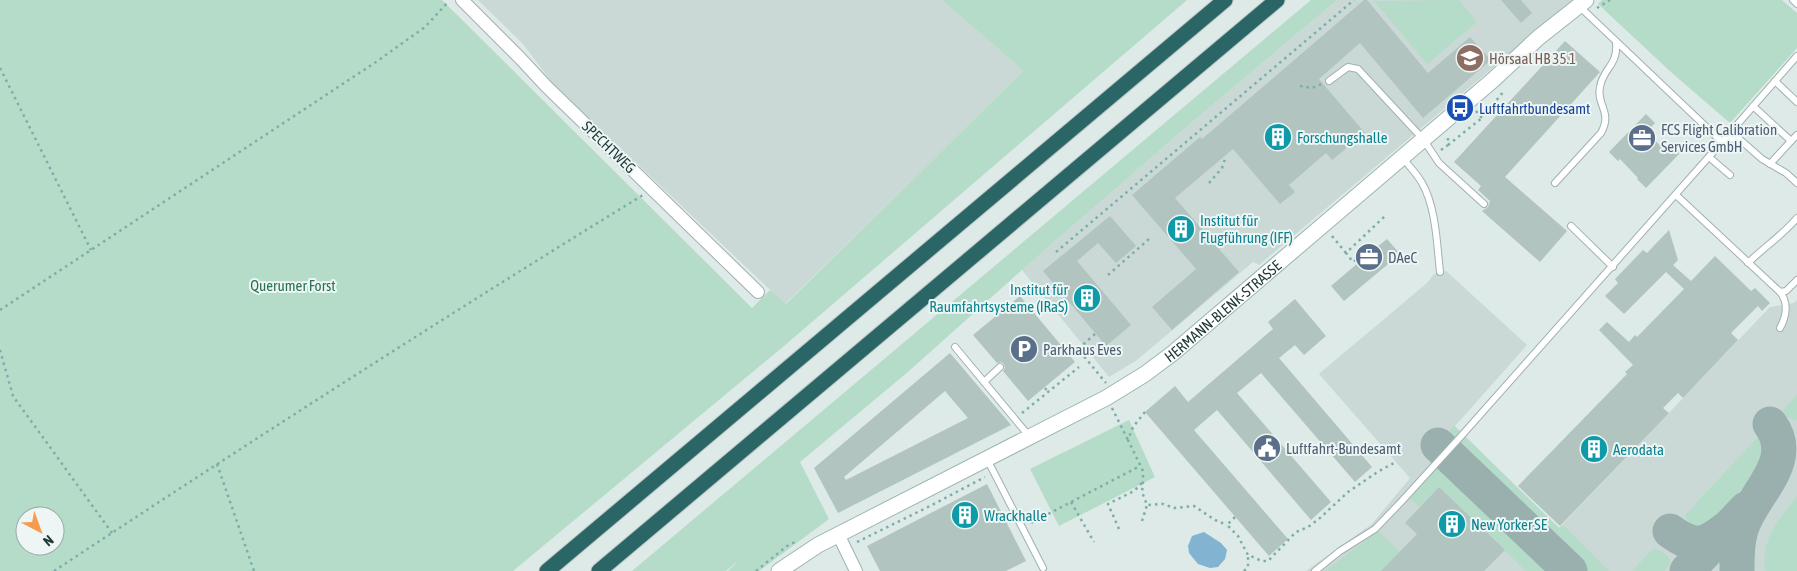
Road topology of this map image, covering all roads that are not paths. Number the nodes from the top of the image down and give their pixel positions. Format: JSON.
{"nodes":[{"id":1,"x":462,"y":0,"type":"edge"},
{"id":2,"x":1224,"y":0,"type":"edge"},
{"id":3,"x":1277,"y":0,"type":"edge"},
{"id":4,"x":1793,"y":0,"type":"edge"},
{"id":5,"x":1797,"y":4,"type":"edge"},
{"id":6,"x":1584,"y":6,"type":"edge"},
{"id":7,"x":1616,"y":43,"type":"junction"},
{"id":8,"x":1797,"y":56,"type":"edge"},
{"id":9,"x":1775,"y":81,"type":"junction"},
{"id":10,"x":1329,"y":82,"type":"road end"},
{"id":11,"x":1797,"y":102,"type":"edge"},
{"id":12,"x":1753,"y":106,"type":"junction"},
{"id":13,"x":1797,"y":135,"type":"edge"},
{"id":14,"x":1423,"y":139,"type":"junction"},
{"id":15,"x":1791,"y":141,"type":"junction"},
{"id":16,"x":1722,"y":142,"type":"junction"},
{"id":17,"x":1402,"y":157,"type":"junction"},
{"id":18,"x":1709,"y":157,"type":"junction"},
{"id":19,"x":1770,"y":164,"type":"junction"},
{"id":20,"x":1730,"y":175,"type":"dead end"},
{"id":21,"x":1555,"y":183,"type":"dead end"},
{"id":22,"x":1797,"y":184,"type":"edge"},
{"id":23,"x":1676,"y":195,"type":"junction"},
{"id":24,"x":1484,"y":204,"type":"dead end"},
{"id":25,"x":1797,"y":218,"type":"edge"},
{"id":26,"x":1571,"y":226,"type":"dead end"},
{"id":27,"x":1748,"y":263,"type":"junction"},
{"id":28,"x":1612,"y":267,"type":"junction"},
{"id":29,"x":1440,"y":272,"type":"dead end"},
{"id":30,"x":1797,"y":280,"type":"edge"},
{"id":31,"x":758,"y":292,"type":"dead end"},
{"id":32,"x":1780,"y":292,"type":"junction"},
{"id":33,"x":1780,"y":328,"type":"dead end"},
{"id":34,"x":955,"y":347,"type":"dead end"},
{"id":35,"x":1000,"y":367,"type":"dead end"},
{"id":36,"x":984,"y":382,"type":"junction"},
{"id":37,"x":1030,"y":437,"type":"junction"},
{"id":38,"x":987,"y":459,"type":"junction"},
{"id":39,"x":838,"y":534,"type":"junction"},
{"id":40,"x":1043,"y":568,"type":"dead end"},
{"id":41,"x":547,"y":571,"type":"edge"},
{"id":42,"x":599,"y":571,"type":"edge"},
{"id":43,"x":779,"y":571,"type":"edge"},
{"id":44,"x":856,"y":571,"type":"edge"},
{"id":45,"x":1315,"y":571,"type":"edge"}],
"edges":[{"from":1,"to":31,"type":"street","name":"SPECHTWEG"},
{"from":2,"to":41,"type":"highway"},
{"from":3,"to":42,"type":"highway"},
{"from":4,"to":5,"type":"lane"},
{"from":6,"to":7,"type":"lane"},
{"from":6,"to":14,"type":"street","name":"HERMANN-BLENK-STRASSE"},
{"from":7,"to":16,"type":"lane"},
{"from":7,"to":21,"type":"lane"},
{"from":8,"to":9,"type":"lane"},
{"from":9,"to":11,"type":"lane"},
{"from":9,"to":12,"type":"lane"},
{"from":10,"to":14,"type":"lane"},
{"from":12,"to":15,"type":"lane"},
{"from":12,"to":16,"type":"lane"},
{"from":13,"to":15,"type":"lane"},
{"from":14,"to":17,"type":"street","name":"HERMANN-BLENK-STRASSE"},
{"from":14,"to":24,"type":"lane"},
{"from":15,"to":19,"type":"lane"},
{"from":16,"to":18,"type":"lane"},
{"from":16,"to":19,"type":"lane"},
{"from":17,"to":29,"type":"lane"},
{"from":17,"to":37,"type":"street","name":"HERMANN-BLENK-STRASSE"},
{"from":18,"to":20,"type":"lane"},
{"from":18,"to":23,"type":"lane"},
{"from":19,"to":22,"type":"lane"},
{"from":23,"to":27,"type":"lane"},
{"from":23,"to":28,"type":"lane"},
{"from":25,"to":27,"type":"lane"},
{"from":26,"to":28,"type":"lane"},
{"from":27,"to":32,"type":"lane"},
{"from":28,"to":45,"type":"lane"},
{"from":30,"to":32,"type":"lane"},
{"from":32,"to":33,"type":"lane"},
{"from":34,"to":36,"type":"lane"},
{"from":35,"to":36,"type":"lane"},
{"from":36,"to":37,"type":"lane"},
{"from":37,"to":38,"type":"street","name":"HERMANN-BLENK-STRASSE"},
{"from":38,"to":39,"type":"street","name":"HERMANN-BLENK-STRASSE"},
{"from":38,"to":40,"type":"lane"},
{"from":39,"to":43,"type":"street","name":"HERMANN-BLENK-STRASSE"},
{"from":39,"to":44,"type":"street"}]}
